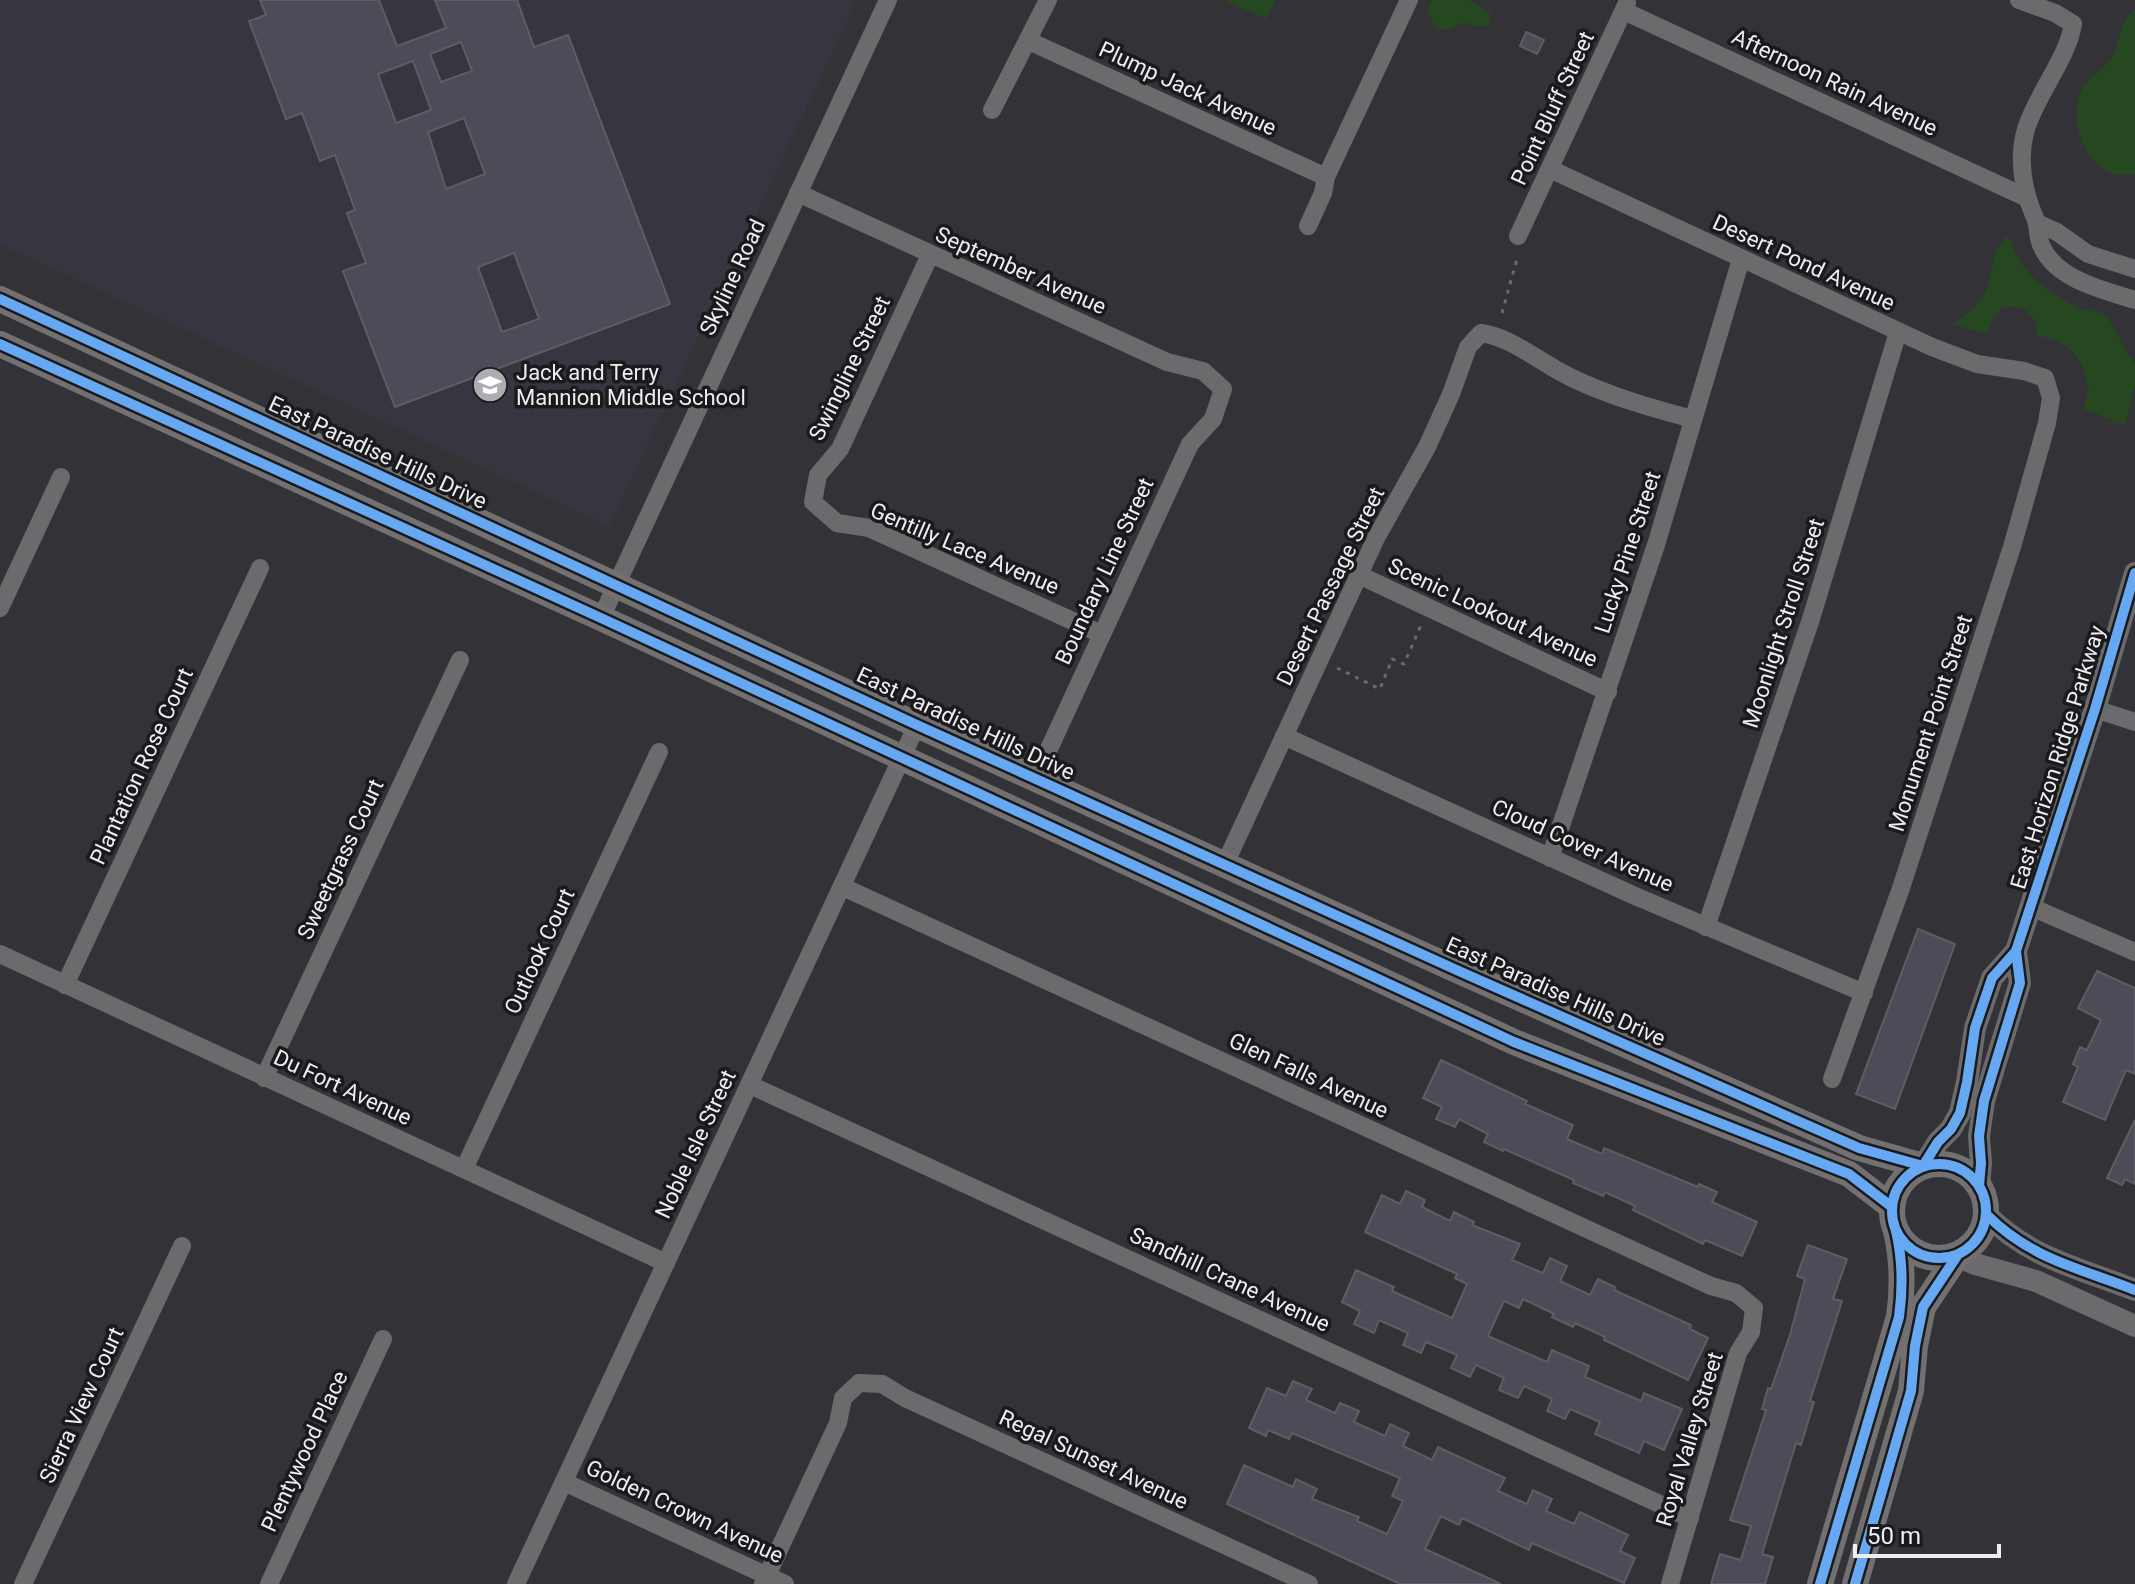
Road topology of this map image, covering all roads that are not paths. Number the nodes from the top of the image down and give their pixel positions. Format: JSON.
{"nodes":[{"id":1,"x":888,"y":0,"type":"edge"},
{"id":2,"x":1048,"y":0,"type":"edge"},
{"id":3,"x":1409,"y":0,"type":"edge"},
{"id":4,"x":2019,"y":0,"type":"edge"},
{"id":5,"x":1626,"y":6,"type":"edge"},
{"id":6,"x":1029,"y":41,"type":"junction"},
{"id":7,"x":992,"y":110,"type":"dead end"},
{"id":8,"x":1550,"y":169,"type":"junction"},
{"id":9,"x":1326,"y":177,"type":"junction"},
{"id":10,"x":798,"y":193,"type":"junction"},
{"id":11,"x":2025,"y":197,"type":"junction"},
{"id":12,"x":2037,"y":223,"type":"junction"},
{"id":13,"x":1308,"y":226,"type":"dead end"},
{"id":14,"x":1520,"y":240,"type":"road end"},
{"id":15,"x":930,"y":255,"type":"junction"},
{"id":16,"x":1741,"y":259,"type":"junction"},
{"id":17,"x":2135,"y":269,"type":"edge"},
{"id":18,"x":0,"y":299,"type":"edge"},
{"id":19,"x":2135,"y":300,"type":"edge"},
{"id":20,"x":1898,"y":332,"type":"junction"},
{"id":21,"x":0,"y":344,"type":"edge"},
{"id":22,"x":2045,"y":378,"type":"joint"},
{"id":23,"x":1223,"y":389,"type":"joint"},
{"id":24,"x":1693,"y":419,"type":"junction"},
{"id":25,"x":61,"y":477,"type":"dead end"},
{"id":26,"x":813,"y":502,"type":"joint"},
{"id":27,"x":260,"y":568,"type":"dead end"},
{"id":28,"x":2135,"y":573,"type":"edge"},
{"id":29,"x":1359,"y":575,"type":"junction"},
{"id":30,"x":617,"y":584,"type":"junction"},
{"id":31,"x":0,"y":608,"type":"edge"},
{"id":32,"x":601,"y":618,"type":"junction"},
{"id":33,"x":1101,"y":634,"type":"junction"},
{"id":34,"x":460,"y":660,"type":"dead end"},
{"id":35,"x":1608,"y":692,"type":"junction"},
{"id":36,"x":2095,"y":709,"type":"junction"},
{"id":37,"x":2135,"y":722,"type":"edge"},
{"id":38,"x":917,"y":725,"type":"junction"},
{"id":39,"x":1284,"y":736,"type":"junction"},
{"id":40,"x":659,"y":752,"type":"dead end"},
{"id":41,"x":902,"y":759,"type":"junction"},
{"id":42,"x":1036,"y":777,"type":"junction"},
{"id":43,"x":1550,"y":858,"type":"junction"},
{"id":44,"x":1225,"y":864,"type":"junction"},
{"id":45,"x":843,"y":887,"type":"junction"},
{"id":46,"x":2031,"y":907,"type":"junction"},
{"id":47,"x":1706,"y":927,"type":"junction"},
{"id":48,"x":2016,"y":951,"type":"junction"},
{"id":49,"x":2135,"y":952,"type":"edge"},
{"id":50,"x":0,"y":954,"type":"edge"},
{"id":51,"x":65,"y":985,"type":"junction"},
{"id":52,"x":1864,"y":993,"type":"junction"},
{"id":53,"x":264,"y":1078,"type":"junction"},
{"id":54,"x":1832,"y":1079,"type":"dead end"},
{"id":55,"x":750,"y":1085,"type":"junction"},
{"id":56,"x":1923,"y":1166,"type":"junction"},
{"id":57,"x":464,"y":1169,"type":"junction"},
{"id":58,"x":1979,"y":1186,"type":"junction"},
{"id":59,"x":1987,"y":1215,"type":"junction"},
{"id":60,"x":1894,"y":1219,"type":"junction"},
{"id":61,"x":182,"y":1246,"type":"dead end"},
{"id":62,"x":1957,"y":1256,"type":"junction"},
{"id":63,"x":666,"y":1263,"type":"junction"},
{"id":64,"x":2135,"y":1290,"type":"edge"},
{"id":65,"x":1754,"y":1308,"type":"joint"},
{"id":66,"x":2135,"y":1326,"type":"edge"},
{"id":67,"x":383,"y":1339,"type":"dead end"},
{"id":68,"x":564,"y":1482,"type":"junction"},
{"id":69,"x":1690,"y":1518,"type":"junction"},
{"id":70,"x":765,"y":1580,"type":"edge"},
{"id":71,"x":23,"y":1584,"type":"edge"},
{"id":72,"x":269,"y":1584,"type":"edge"},
{"id":73,"x":516,"y":1584,"type":"edge"},
{"id":74,"x":785,"y":1584,"type":"edge"},
{"id":75,"x":1309,"y":1584,"type":"edge"},
{"id":76,"x":1670,"y":1584,"type":"edge"},
{"id":77,"x":1820,"y":1584,"type":"edge"},
{"id":78,"x":1855,"y":1584,"type":"edge"}],
"edges":[{"from":1,"to":10,"type":"street","name":"Skyline Road"},
{"from":2,"to":6,"type":"street"},
{"from":3,"to":9,"type":"street"},
{"from":4,"to":11,"type":"street"},
{"from":5,"to":8,"type":"street","name":"Point Bluff Street"},
{"from":5,"to":11,"type":"street","name":"Afternoon Rain Avenue"},
{"from":6,"to":7,"type":"street"},
{"from":6,"to":9,"type":"street","name":"Plump Jack Avenue"},
{"from":8,"to":14,"type":"street","name":"Point Bluff Street"},
{"from":8,"to":16,"type":"street","name":"Desert Pond Avenue"},
{"from":9,"to":13,"type":"street"},
{"from":10,"to":15,"type":"street","name":"September Avenue"},
{"from":10,"to":30,"type":"street","name":"Skyline Road"},
{"from":11,"to":12,"type":"street"},
{"from":12,"to":17,"type":"street"},
{"from":12,"to":19,"type":"street"},
{"from":15,"to":23,"type":"street","name":"September Avenue"},
{"from":15,"to":26,"type":"street","name":"Swingline Street"},
{"from":16,"to":20,"type":"street","name":"Desert Pond Avenue"},
{"from":16,"to":24,"type":"street","name":"Lucky Pine Street"},
{"from":18,"to":30,"type":"main road","name":"East Paradise Hills Drive"},
{"from":20,"to":22,"type":"street","name":"Desert Pond Avenue"},
{"from":20,"to":47,"type":"street","name":"Moonlight Stroll Street"},
{"from":21,"to":32,"type":"main road"},
{"from":22,"to":52,"type":"street","name":"Monument Point Street"},
{"from":23,"to":33,"type":"street","name":"Boundary Line Street"},
{"from":24,"to":29,"type":"street","name":"Desert Passage Street"},
{"from":24,"to":35,"type":"street","name":"Lucky Pine Street"},
{"from":25,"to":31,"type":"street"},
{"from":26,"to":33,"type":"street","name":"Gentilly Lace Avenue"},
{"from":27,"to":51,"type":"street","name":"Plantation Rose Court"},
{"from":28,"to":36,"type":"street","name":"East Horizon Ridge Parkway"},
{"from":29,"to":35,"type":"street","name":"Scenic Lookout Avenue"},
{"from":29,"to":39,"type":"street","name":"Desert Passage Street"},
{"from":30,"to":32,"type":"street","name":"Skyline Road"},
{"from":30,"to":38,"type":"main road","name":"East Paradise Hills Drive"},
{"from":32,"to":41,"type":"main road"},
{"from":33,"to":42,"type":"street","name":"Boundary Line Street"},
{"from":34,"to":53,"type":"street","name":"Sweetgrass Court"},
{"from":35,"to":43,"type":"street","name":"Lucky Pine Street"},
{"from":36,"to":37,"type":"street"},
{"from":36,"to":46,"type":"street","name":"East Horizon Ridge Parkway"},
{"from":38,"to":41,"type":"street","name":"Noble Isle Street"},
{"from":38,"to":42,"type":"main road","name":"East Paradise Hills Drive"},
{"from":39,"to":43,"type":"street","name":"Cloud Cover Avenue"},
{"from":39,"to":44,"type":"street","name":"Desert Passage Street"},
{"from":40,"to":57,"type":"street","name":"Outlook Court"},
{"from":41,"to":45,"type":"street","name":"Noble Isle Street"},
{"from":41,"to":60,"type":"main road"},
{"from":42,"to":44,"type":"main road","name":"East Paradise Hills Drive"},
{"from":43,"to":47,"type":"street","name":"Cloud Cover Avenue"},
{"from":44,"to":56,"type":"main road","name":"East Paradise Hills Drive"},
{"from":45,"to":55,"type":"street","name":"Noble Isle Street"},
{"from":45,"to":65,"type":"street","name":"Glen Falls Avenue"},
{"from":46,"to":48,"type":"street","name":"East Horizon Ridge Parkway"},
{"from":46,"to":49,"type":"street"},
{"from":47,"to":52,"type":"street","name":"Cloud Cover Avenue"},
{"from":48,"to":56,"type":"street","name":"East Horizon Ridge Parkway"},
{"from":48,"to":58,"type":"street","name":"East Horizon Ridge Parkway"},
{"from":50,"to":51,"type":"street","name":"Du Fort Avenue"},
{"from":51,"to":53,"type":"street","name":"Du Fort Avenue"},
{"from":52,"to":54,"type":"street","name":"Monument Point Street"},
{"from":53,"to":57,"type":"street","name":"Du Fort Avenue"},
{"from":55,"to":63,"type":"street","name":"Noble Isle Street"},
{"from":55,"to":69,"type":"street","name":"Sandhill Crane Avenue"},
{"from":56,"to":58,"type":"main road"},
{"from":56,"to":60,"type":"main road"},
{"from":57,"to":63,"type":"street","name":"Du Fort Avenue"},
{"from":58,"to":59,"type":"main road"},
{"from":59,"to":62,"type":"main road"},
{"from":59,"to":64,"type":"street"},
{"from":60,"to":62,"type":"main road"},
{"from":60,"to":77,"type":"main road"},
{"from":61,"to":71,"type":"street","name":"Sierra View Court"},
{"from":62,"to":66,"type":"street"},
{"from":62,"to":78,"type":"main road"},
{"from":63,"to":68,"type":"street","name":"Noble Isle Street"},
{"from":65,"to":69,"type":"street","name":"Royal Valley Street"},
{"from":67,"to":72,"type":"street","name":"Plentywood Place"},
{"from":68,"to":70,"type":"street","name":"Golden Crown Avenue"},
{"from":68,"to":73,"type":"street","name":"Noble Isle Street"},
{"from":69,"to":76,"type":"street","name":"Royal Valley Street"},
{"from":70,"to":74,"type":"street","name":"Golden Crown Avenue"},
{"from":70,"to":75,"type":"street","name":"Regal Sunset Avenue"}]}
